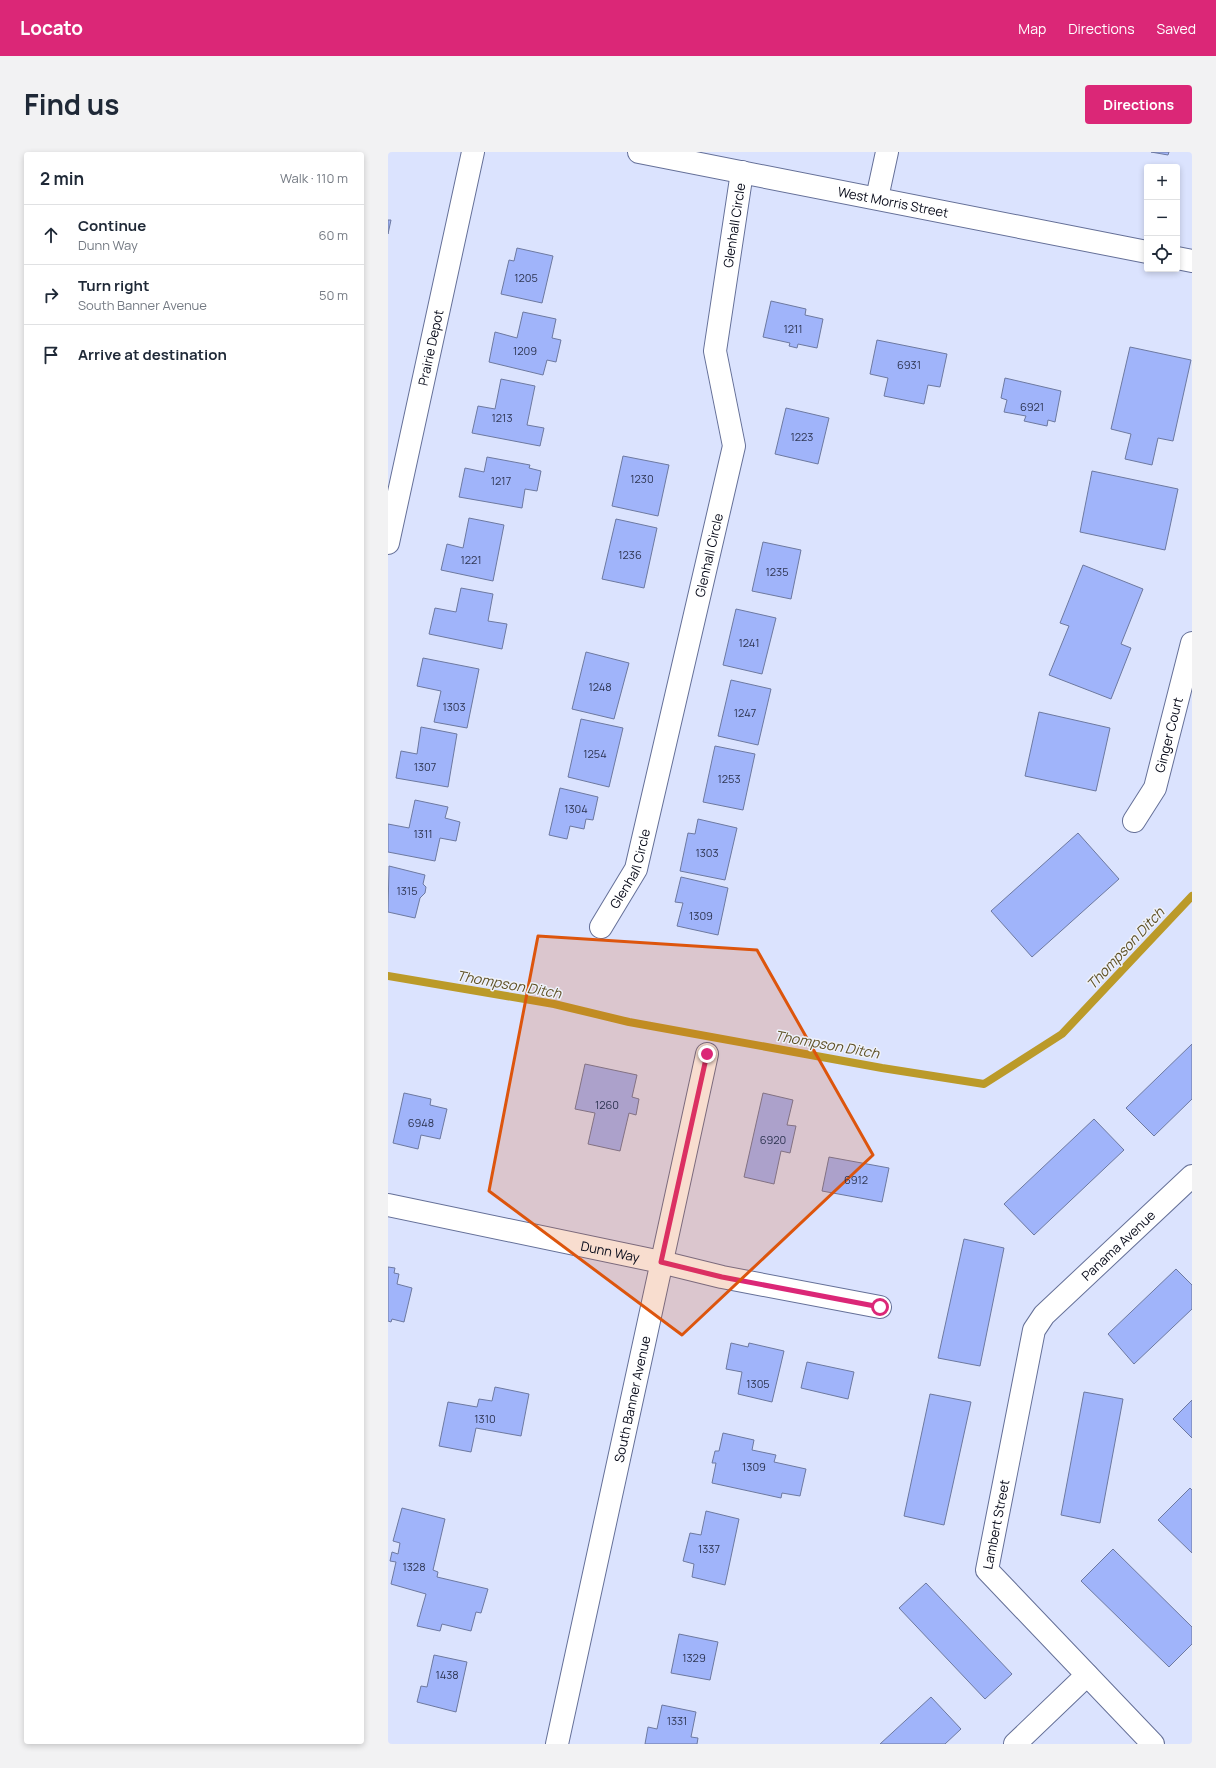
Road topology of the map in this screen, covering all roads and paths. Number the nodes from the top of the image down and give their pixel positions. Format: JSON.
{"nodes":[{"id":1,"x":473,"y":152,"type":"edge"},
{"id":2,"x":640,"y":152,"type":"edge"},
{"id":3,"x":887,"y":152,"type":"edge"},
{"id":4,"x":742,"y":172,"type":"junction"},
{"id":5,"x":877,"y":198,"type":"junction"},
{"id":6,"x":1144,"y":251,"type":"edge"},
{"id":7,"x":1180,"y":258,"type":"edge"},
{"id":8,"x":1192,"y":260,"type":"edge"},
{"id":9,"x":388,"y":543,"type":"edge"},
{"id":10,"x":1192,"y":643,"type":"edge"},
{"id":11,"x":1134,"y":820,"type":"dead end"},
{"id":12,"x":601,"y":927,"type":"dead end"},
{"id":13,"x":707,"y":1054,"type":"dead end"},
{"id":14,"x":1192,"y":1176,"type":"edge"},
{"id":15,"x":388,"y":1205,"type":"edge"},
{"id":16,"x":661,"y":1262,"type":"junction"},
{"id":17,"x":880,"y":1307,"type":"dead end"},
{"id":18,"x":1044,"y":1315,"type":"joint"},
{"id":19,"x":1087,"y":1675,"type":"junction"},
{"id":20,"x":557,"y":1744,"type":"edge"},
{"id":21,"x":1015,"y":1744,"type":"edge"},
{"id":22,"x":1153,"y":1744,"type":"edge"}],
"edges":[{"from":1,"to":9,"type":"street","name":"Prairie Depot"},
{"from":2,"to":4,"type":"street","name":"West Morris Street"},
{"from":3,"to":5,"type":"street"},
{"from":4,"to":5,"type":"street","name":"West Morris Street"},
{"from":4,"to":12,"type":"street","name":"Glenhall Circle"},
{"from":5,"to":6,"type":"street","name":"West Morris Street"},
{"from":7,"to":8,"type":"street"},
{"from":10,"to":11,"type":"street","name":"Ginger Court"},
{"from":13,"to":16,"type":"street","name":"South Banner Avenue"},
{"from":14,"to":18,"type":"street","name":"Panama Avenue"},
{"from":15,"to":16,"type":"street","name":"Dunn Way"},
{"from":16,"to":17,"type":"street","name":"Dunn Way"},
{"from":16,"to":20,"type":"street","name":"South Banner Avenue"},
{"from":18,"to":19,"type":"street","name":"Lambert Street"},
{"from":19,"to":21,"type":"street"},
{"from":19,"to":22,"type":"street","name":"Lambert Street"}]}
